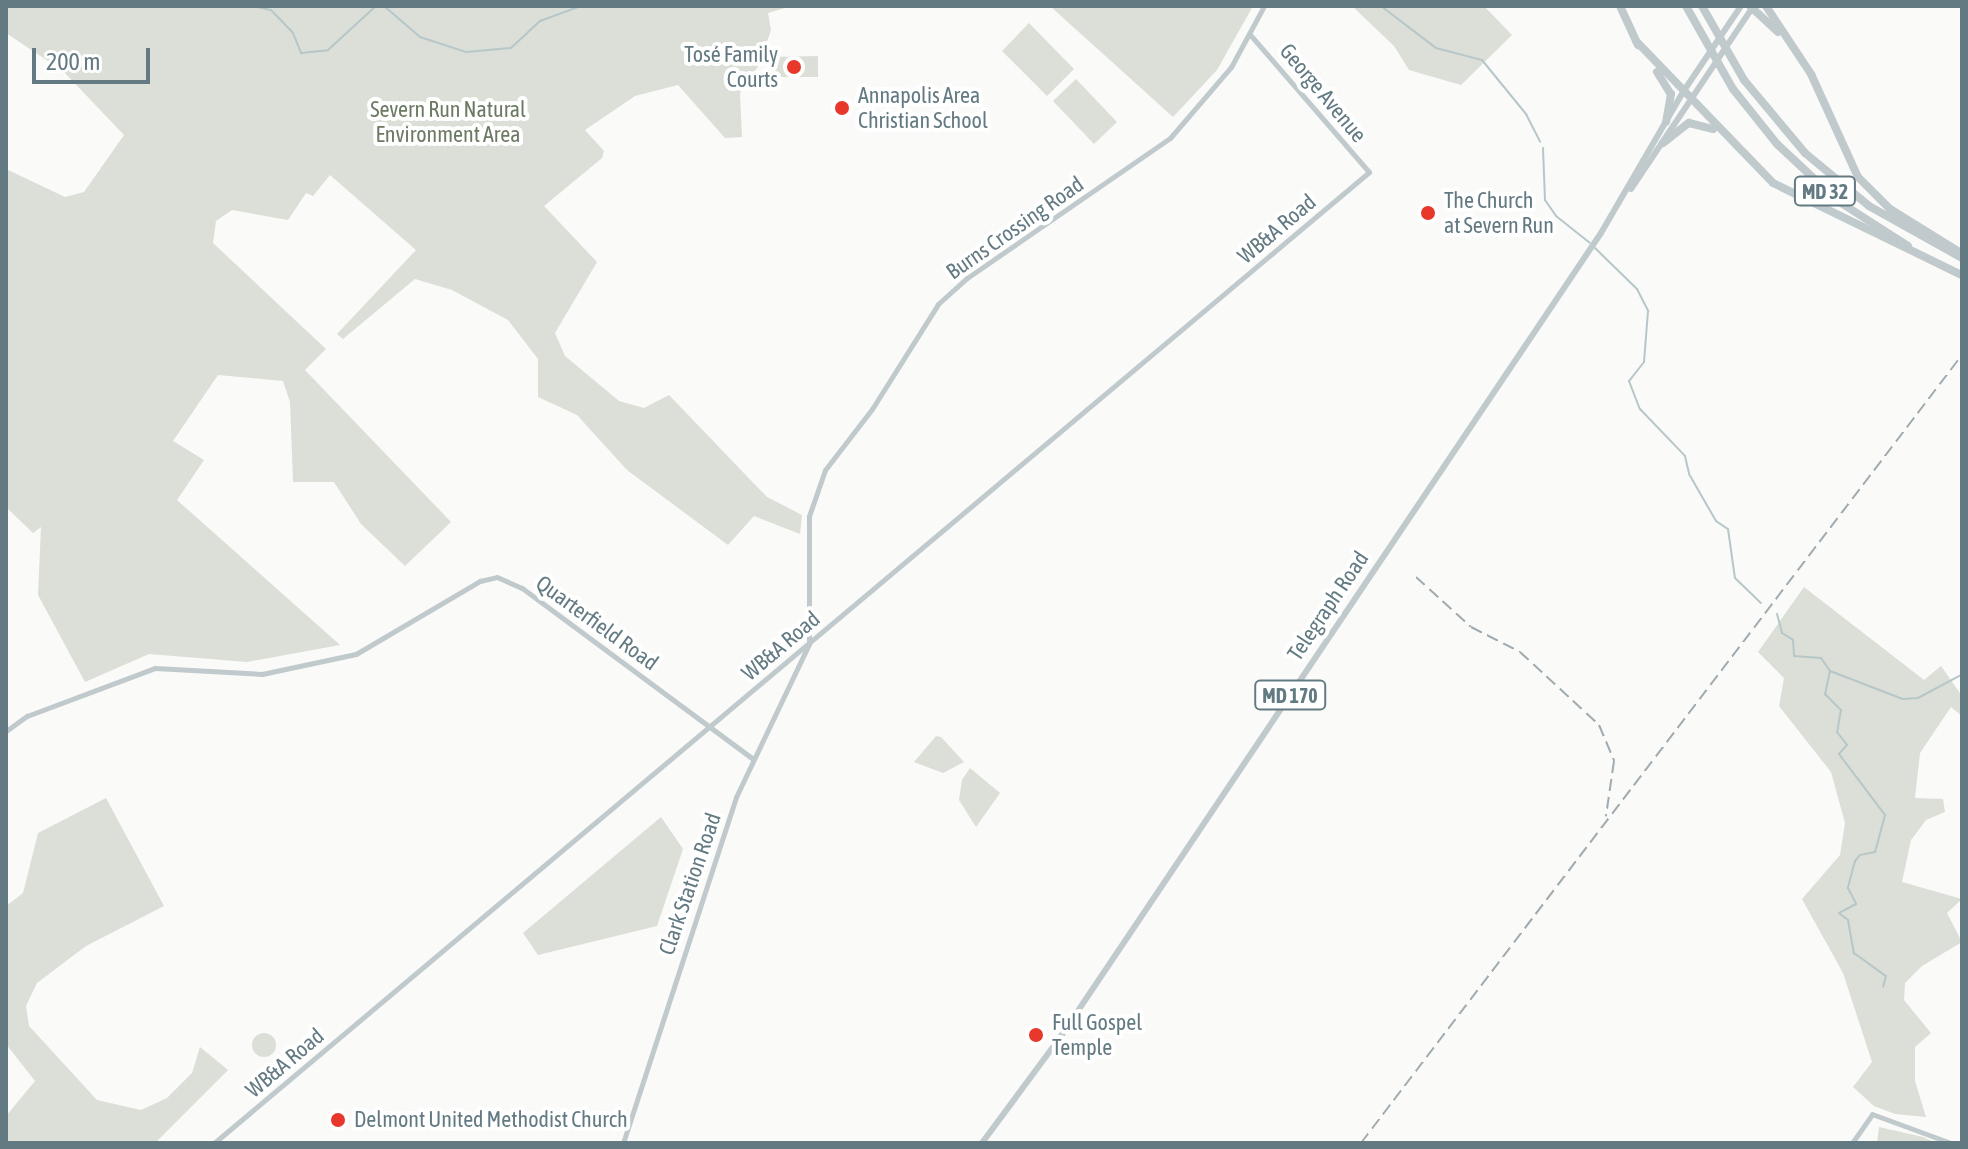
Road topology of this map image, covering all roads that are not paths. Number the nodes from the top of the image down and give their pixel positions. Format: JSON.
{"nodes":[{"id":1,"x":1264,"y":6,"type":"edge"},
{"id":2,"x":1620,"y":6,"type":"edge"},
{"id":3,"x":1686,"y":6,"type":"edge"},
{"id":4,"x":1702,"y":6,"type":"edge"},
{"id":5,"x":1741,"y":6,"type":"edge"},
{"id":6,"x":1766,"y":6,"type":"edge"},
{"id":7,"x":1752,"y":7,"type":"edge"},
{"id":8,"x":1251,"y":36,"type":"junction"},
{"id":9,"x":1636,"y":41,"type":"junction"},
{"id":10,"x":1795,"y":50,"type":"junction"},
{"id":11,"x":1683,"y":92,"type":"junction"},
{"id":12,"x":1690,"y":100,"type":"junction"},
{"id":13,"x":1666,"y":122,"type":"junction"},
{"id":14,"x":1726,"y":138,"type":"junction"},
{"id":15,"x":1663,"y":143,"type":"junction"},
{"id":16,"x":1369,"y":172,"type":"joint"},
{"id":17,"x":1619,"y":204,"type":"junction"},
{"id":18,"x":1962,"y":256,"type":"edge"},
{"id":19,"x":1962,"y":274,"type":"edge"},
{"id":20,"x":809,"y":644,"type":"junction"},
{"id":21,"x":710,"y":727,"type":"junction"},
{"id":22,"x":6,"y":731,"type":"edge"},
{"id":23,"x":752,"y":758,"type":"junction"},
{"id":24,"x":214,"y":1143,"type":"edge"},
{"id":25,"x":623,"y":1143,"type":"edge"},
{"id":26,"x":982,"y":1143,"type":"edge"},
{"id":27,"x":1852,"y":1143,"type":"edge"},
{"id":28,"x":1951,"y":1143,"type":"edge"}],
"edges":[{"from":1,"to":8,"type":"street","name":"Burns Crossing Road"},
{"from":2,"to":9,"type":"highway"},
{"from":3,"to":19,"type":"highway","number":"MD 32"},
{"from":4,"to":18,"type":"highway","number":"MD 32"},
{"from":5,"to":11,"type":"main road","name":"Telegraph Road","number":"MD 170"},
{"from":6,"to":10,"type":"highway"},
{"from":7,"to":10,"type":"highway"},
{"from":7,"to":12,"type":"main road","name":"Telegraph Road","number":"MD 170"},
{"from":8,"to":16,"type":"street","name":"George Avenue"},
{"from":8,"to":20,"type":"street","name":"Burns Crossing Road"},
{"from":9,"to":11,"type":"highway"},
{"from":9,"to":13,"type":"highway"},
{"from":10,"to":18,"type":"highway"},
{"from":11,"to":12,"type":"highway"},
{"from":11,"to":13,"type":"main road","name":"Telegraph Road","number":"MD 170"},
{"from":12,"to":14,"type":"highway"},
{"from":12,"to":15,"type":"main road","name":"Telegraph Road","number":"MD 170"},
{"from":13,"to":17,"type":"main road","name":"Telegraph Road","number":"MD 170"},
{"from":14,"to":15,"type":"highway"},
{"from":14,"to":19,"type":"highway"},
{"from":15,"to":17,"type":"main road","name":"Telegraph Road","number":"MD 170"},
{"from":16,"to":20,"type":"street","name":"WB&A Road"},
{"from":17,"to":26,"type":"main road","name":"Telegraph Road","number":"MD 170"},
{"from":20,"to":21,"type":"street","name":"WB&A Road"},
{"from":20,"to":23,"type":"street","name":"Clark Station Road"},
{"from":21,"to":22,"type":"street","name":"Quarterfield Road"},
{"from":21,"to":23,"type":"street","name":"Quarterfield Road"},
{"from":21,"to":24,"type":"street","name":"WB&A Road"},
{"from":23,"to":25,"type":"street","name":"Clark Station Road"},
{"from":27,"to":28,"type":"street"}]}
